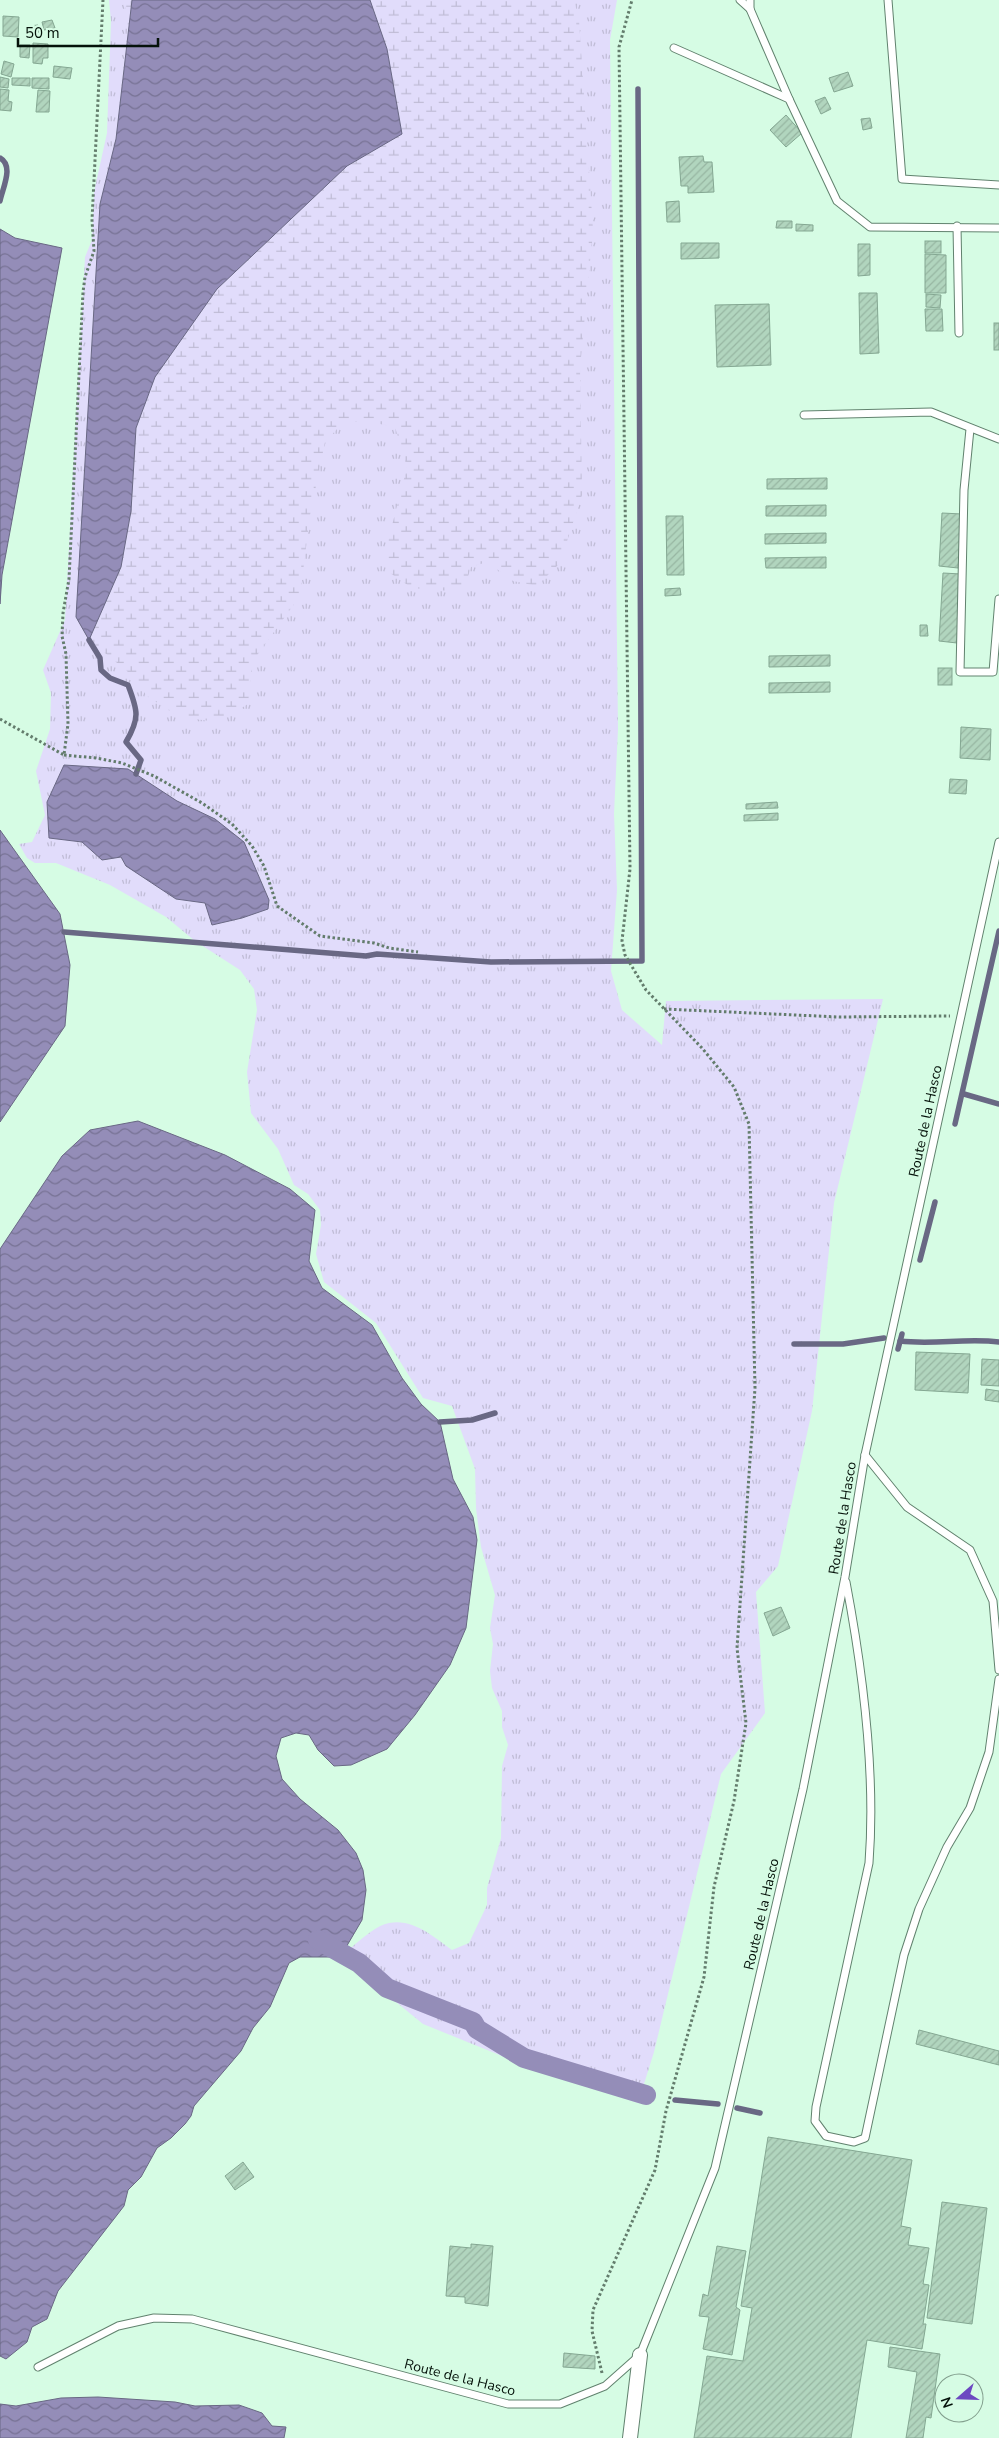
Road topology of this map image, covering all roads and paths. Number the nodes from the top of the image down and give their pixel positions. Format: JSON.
{"nodes":[{"id":1,"x":103,"y":0,"type":"edge"},
{"id":2,"x":632,"y":0,"type":"edge"},
{"id":3,"x":740,"y":0,"type":"edge"},
{"id":4,"x":750,"y":0,"type":"edge"},
{"id":5,"x":888,"y":0,"type":"edge"},
{"id":6,"x":750,"y":9,"type":"junction"},
{"id":7,"x":674,"y":48,"type":"dead end"},
{"id":8,"x":789,"y":99,"type":"junction"},
{"id":9,"x":999,"y":185,"type":"edge"},
{"id":10,"x":957,"y":226,"type":"junction"},
{"id":11,"x":999,"y":228,"type":"edge"},
{"id":12,"x":959,"y":334,"type":"dead end"},
{"id":13,"x":804,"y":415,"type":"dead end"},
{"id":14,"x":970,"y":429,"type":"junction"},
{"id":15,"x":999,"y":439,"type":"edge"},
{"id":16,"x":999,"y":599,"type":"edge"},
{"id":17,"x":0,"y":719,"type":"edge"},
{"id":18,"x":64,"y":755,"type":"junction"},
{"id":19,"x":999,"y":842,"type":"edge"},
{"id":20,"x":418,"y":952,"type":"dead end"},
{"id":21,"x":662,"y":1009,"type":"junction"},
{"id":22,"x":961,"y":1016,"type":"junction"},
{"id":23,"x":865,"y":1455,"type":"junction"},
{"id":24,"x":845,"y":1577,"type":"junction"},
{"id":25,"x":999,"y":1670,"type":"edge"},
{"id":26,"x":999,"y":1680,"type":"edge"},
{"id":27,"x":640,"y":2355,"type":"junction"},
{"id":28,"x":38,"y":2367,"type":"dead end"},
{"id":29,"x":605,"y":2386,"type":"junction"},
{"id":30,"x":630,"y":2438,"type":"edge"}],
"edges":[{"from":1,"to":18,"type":"path"},
{"from":2,"to":21,"type":"path"},
{"from":3,"to":6,"type":"lane"},
{"from":4,"to":6,"type":"lane"},
{"from":5,"to":9,"type":"lane"},
{"from":6,"to":8,"type":"lane"},
{"from":7,"to":8,"type":"lane"},
{"from":8,"to":10,"type":"lane"},
{"from":10,"to":11,"type":"lane"},
{"from":10,"to":12,"type":"lane"},
{"from":13,"to":14,"type":"lane"},
{"from":14,"to":15,"type":"lane"},
{"from":14,"to":16,"type":"lane"},
{"from":17,"to":18,"type":"path"},
{"from":18,"to":20,"type":"path"},
{"from":19,"to":22,"type":"lane","name":"Route de la Hasco"},
{"from":21,"to":22,"type":"path"},
{"from":21,"to":29,"type":"path"},
{"from":22,"to":23,"type":"lane","name":"Route de la Hasco"},
{"from":23,"to":24,"type":"lane","name":"Route de la Hasco"},
{"from":23,"to":25,"type":"lane"},
{"from":24,"to":26,"type":"lane"},
{"from":24,"to":27,"type":"lane","name":"Route de la Hasco"},
{"from":27,"to":29,"type":"lane","name":"Route de la Hasco"},
{"from":27,"to":30,"type":"street"},
{"from":28,"to":29,"type":"lane","name":"Route de la Hasco"}]}
